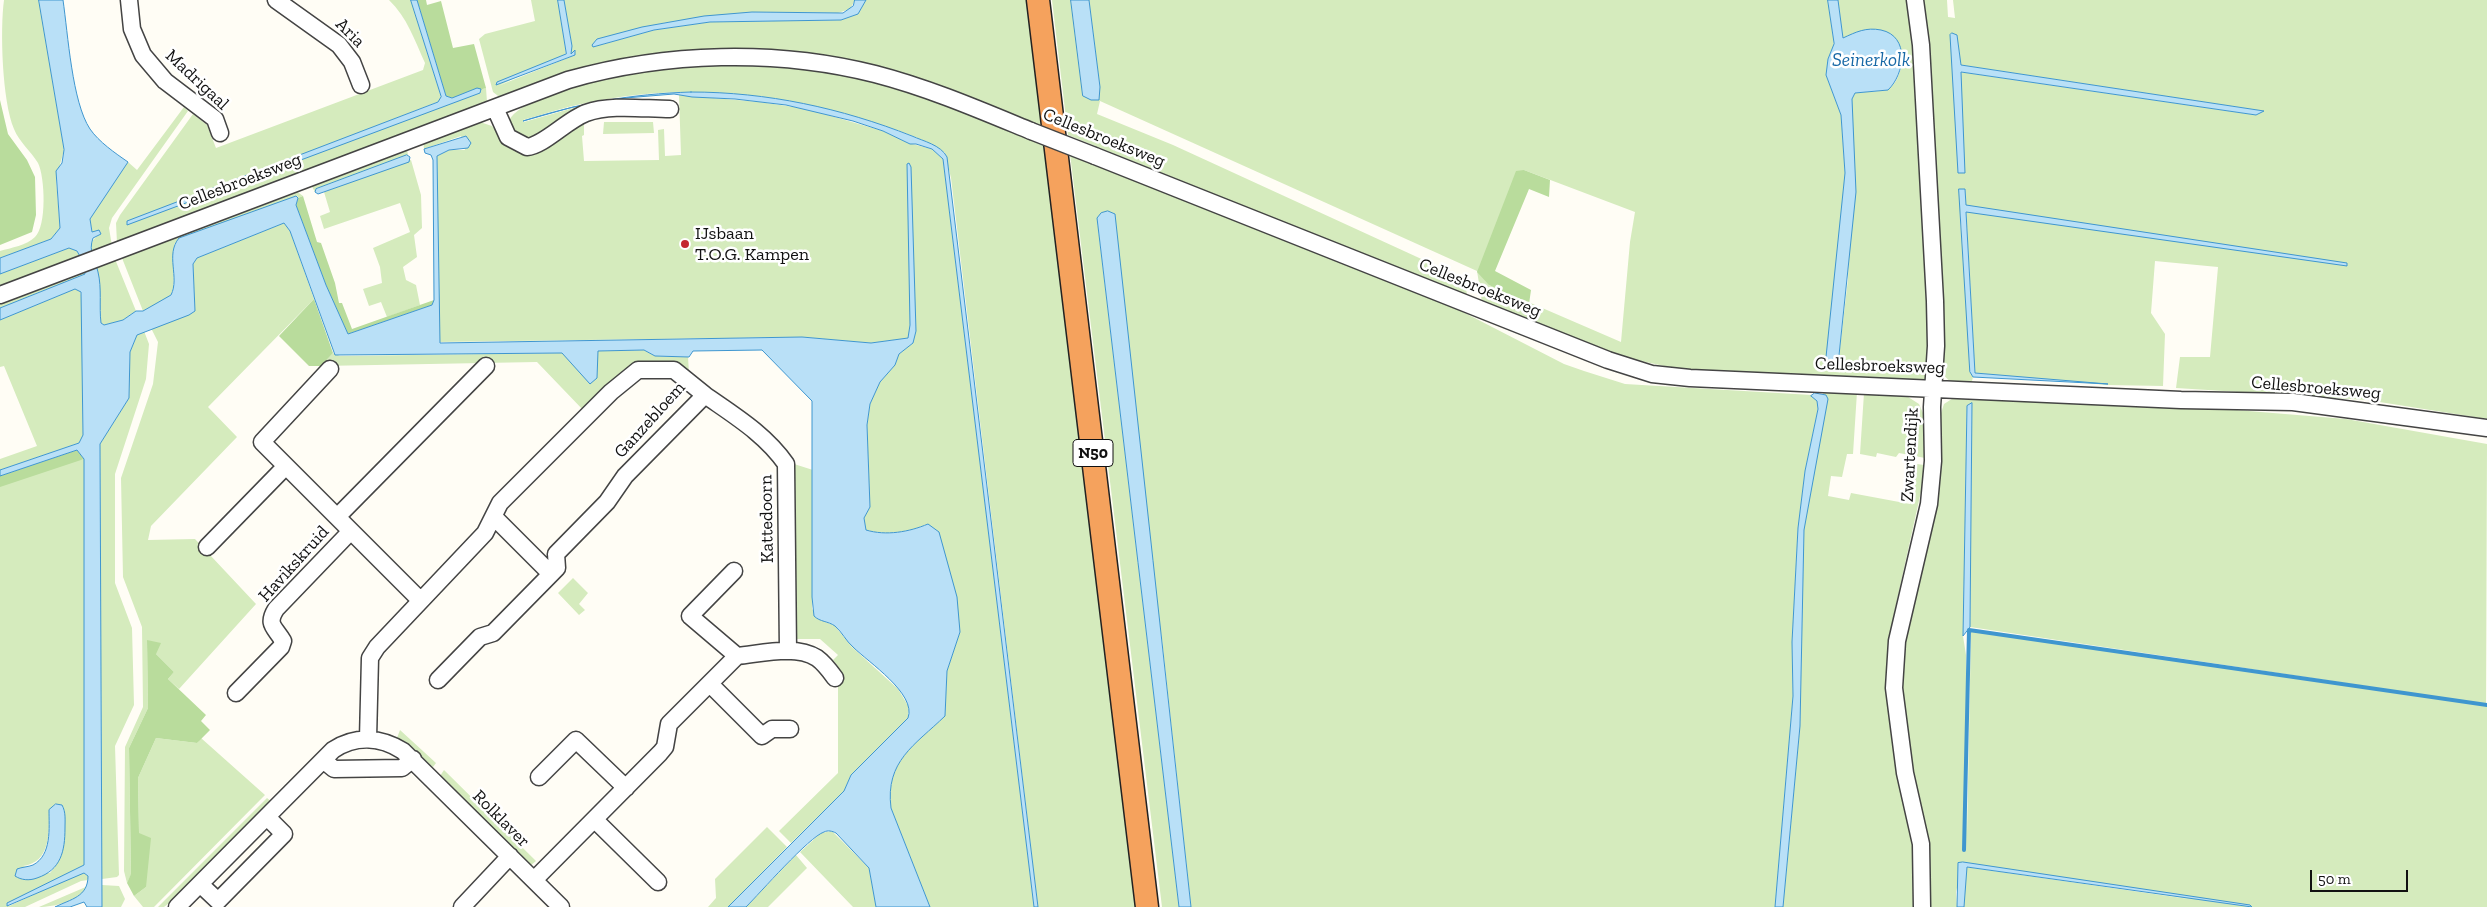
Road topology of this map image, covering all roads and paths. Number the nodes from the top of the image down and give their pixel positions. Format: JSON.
{"nodes":[{"id":1,"x":129,"y":0,"type":"edge"},
{"id":2,"x":276,"y":0,"type":"edge"},
{"id":3,"x":1038,"y":0,"type":"edge"},
{"id":4,"x":1046,"y":0,"type":"edge"},
{"id":5,"x":1915,"y":0,"type":"edge"},
{"id":6,"x":361,"y":85,"type":"dead end"},
{"id":7,"x":495,"y":108,"type":"junction"},
{"id":8,"x":670,"y":109,"type":"dead end"},
{"id":9,"x":220,"y":133,"type":"dead end"},
{"id":10,"x":0,"y":295,"type":"edge"},
{"id":11,"x":486,"y":366,"type":"dead end"},
{"id":12,"x":330,"y":369,"type":"dead end"},
{"id":13,"x":1934,"y":388,"type":"junction"},
{"id":14,"x":705,"y":395,"type":"junction"},
{"id":15,"x":2487,"y":428,"type":"edge"},
{"id":16,"x":286,"y":466,"type":"junction"},
{"id":17,"x":337,"y":517,"type":"junction"},
{"id":18,"x":494,"y":517,"type":"junction"},
{"id":19,"x":351,"y":531,"type":"junction"},
{"id":20,"x":207,"y":547,"type":"dead end"},
{"id":21,"x":734,"y":571,"type":"dead end"},
{"id":22,"x":550,"y":574,"type":"junction"},
{"id":23,"x":420,"y":600,"type":"junction"},
{"id":24,"x":788,"y":651,"type":"junction"},
{"id":25,"x":736,"y":656,"type":"junction"},
{"id":26,"x":836,"y":678,"type":"dead end"},
{"id":27,"x":438,"y":680,"type":"dead end"},
{"id":28,"x":710,"y":684,"type":"junction"},
{"id":29,"x":236,"y":693,"type":"dead end"},
{"id":30,"x":790,"y":729,"type":"dead end"},
{"id":31,"x":368,"y":739,"type":"junction"},
{"id":32,"x":323,"y":760,"type":"junction"},
{"id":33,"x":413,"y":760,"type":"junction"},
{"id":34,"x":539,"y":777,"type":"dead end"},
{"id":35,"x":626,"y":788,"type":"junction"},
{"id":36,"x":267,"y":817,"type":"junction"},
{"id":37,"x":595,"y":820,"type":"junction"},
{"id":38,"x":510,"y":856,"type":"junction"},
{"id":39,"x":534,"y":880,"type":"junction"},
{"id":40,"x":658,"y":882,"type":"dead end"},
{"id":41,"x":200,"y":884,"type":"junction"},
{"id":42,"x":177,"y":907,"type":"edge"},
{"id":43,"x":462,"y":907,"type":"edge"},
{"id":44,"x":561,"y":907,"type":"edge"},
{"id":45,"x":1147,"y":907,"type":"edge"},
{"id":46,"x":1154,"y":907,"type":"edge"},
{"id":47,"x":1922,"y":907,"type":"edge"}],
"edges":[{"from":1,"to":9,"type":"street","name":"Madrigaal"},
{"from":2,"to":6,"type":"street","name":"Aria"},
{"from":3,"to":45,"type":"highway","number":"N50"},
{"from":4,"to":46,"type":"highway","number":"N50"},
{"from":5,"to":13,"type":"street","name":"Zwartendijk"},
{"from":7,"to":8,"type":"street"},
{"from":7,"to":10,"type":"street","name":"Cellesbroeksweg"},
{"from":7,"to":13,"type":"street","name":"Cellesbroeksweg","bridge":true},
{"from":11,"to":17,"type":"street","name":"Havikskruid"},
{"from":12,"to":16,"type":"street","name":"Havikskruid"},
{"from":13,"to":15,"type":"street","name":"Cellesbroeksweg"},
{"from":13,"to":47,"type":"street","name":"Zwartendijk"},
{"from":14,"to":18,"type":"street","name":"Ganzebloem"},
{"from":14,"to":22,"type":"street","name":"Ganzebloem"},
{"from":14,"to":24,"type":"street","name":"Kattedoorn"},
{"from":16,"to":17,"type":"street","name":"Havikskruid"},
{"from":16,"to":20,"type":"street"},
{"from":17,"to":19,"type":"street","name":"Havikskruid"},
{"from":18,"to":22,"type":"street"},
{"from":18,"to":23,"type":"street","name":"Ganzebloem"},
{"from":19,"to":23,"type":"street","name":"Havikskruid"},
{"from":19,"to":29,"type":"street","name":"Havikskruid"},
{"from":21,"to":25,"type":"street","name":"Kattedoorn"},
{"from":22,"to":27,"type":"street","name":"Ganzebloem"},
{"from":23,"to":31,"type":"street","name":"Ganzebloem"},
{"from":24,"to":25,"type":"street"},
{"from":24,"to":26,"type":"street"},
{"from":25,"to":28,"type":"street"},
{"from":28,"to":30,"type":"street"},
{"from":28,"to":35,"type":"street"},
{"from":31,"to":32,"type":"street","name":"Rolklaver"},
{"from":31,"to":33,"type":"street","name":"Rolklaver"},
{"from":32,"to":33,"type":"street"},
{"from":32,"to":36,"type":"street","name":"Rolklaver"},
{"from":33,"to":38,"type":"street","name":"Rolklaver"},
{"from":34,"to":35,"type":"street"},
{"from":35,"to":37,"type":"street"},
{"from":36,"to":41,"type":"street","name":"Rolklaver"},
{"from":36,"to":41,"type":"street"},
{"from":37,"to":39,"type":"street"},
{"from":37,"to":40,"type":"street"},
{"from":38,"to":39,"type":"street","name":"Rolklaver"},
{"from":38,"to":43,"type":"street"},
{"from":39,"to":44,"type":"street","name":"Rolklaver"},
{"from":41,"to":42,"type":"street","name":"Rolklaver"}]}
